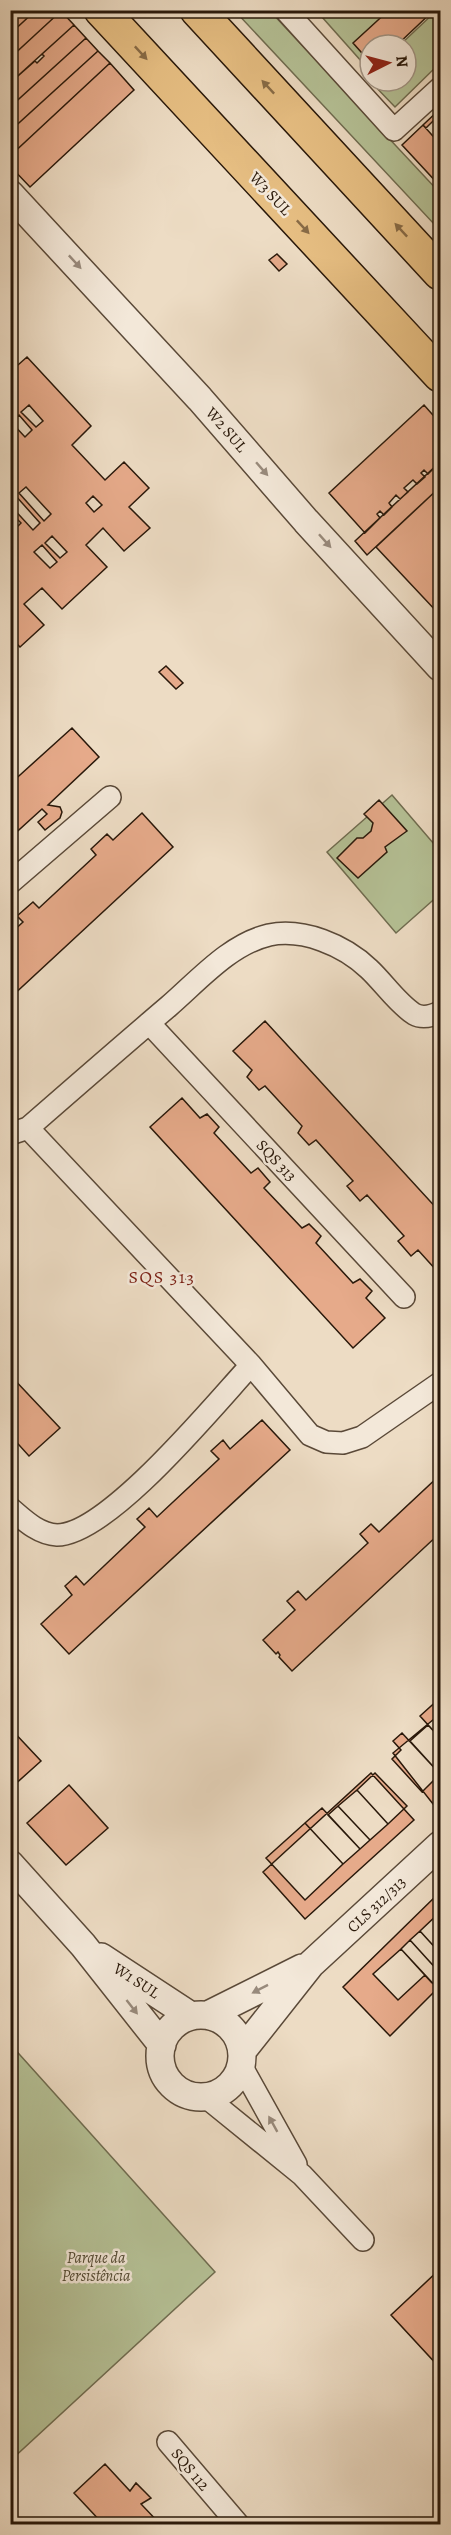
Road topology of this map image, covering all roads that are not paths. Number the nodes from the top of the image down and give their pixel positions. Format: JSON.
{"nodes":[{"id":1,"x":101,"y":10,"type":"edge"},
{"id":2,"x":197,"y":10,"type":"edge"},
{"id":3,"x":287,"y":12,"type":"edge"},
{"id":4,"x":441,"y":88,"type":"edge"},
{"id":5,"x":10,"y":194,"type":"edge"},
{"id":6,"x":441,"y":273,"type":"edge"},
{"id":7,"x":441,"y":375,"type":"edge"},
{"id":8,"x":441,"y":667,"type":"edge"},
{"id":9,"x":110,"y":796,"type":"dead end"},
{"id":10,"x":10,"y":883,"type":"edge"},
{"id":11,"x":441,"y":1012,"type":"edge"},
{"id":12,"x":149,"y":1023,"type":"junction"},
{"id":13,"x":19,"y":1131,"type":"edge"},
{"id":14,"x":404,"y":1297,"type":"dead end"},
{"id":15,"x":251,"y":1365,"type":"junction"},
{"id":16,"x":441,"y":1383,"type":"edge"},
{"id":17,"x":10,"y":1508,"type":"edge"},
{"id":18,"x":441,"y":1845,"type":"edge"},
{"id":19,"x":10,"y":1864,"type":"edge"},
{"id":20,"x":82,"y":1945,"type":"junction"},
{"id":21,"x":311,"y":1964,"type":"junction"},
{"id":22,"x":200,"y":2016,"type":"junction"},
{"id":23,"x":162,"y":2045,"type":"junction"},
{"id":24,"x":242,"y":2058,"type":"junction"},
{"id":25,"x":207,"y":2098,"type":"junction"},
{"id":26,"x":302,"y":2175,"type":"junction"},
{"id":27,"x":363,"y":2240,"type":"dead end"},
{"id":28,"x":168,"y":2442,"type":"dead end"},
{"id":29,"x":238,"y":2524,"type":"edge"}],
"edges":[{"from":1,"to":7,"type":"main road","name":"W3 SUL","one_way":true},
{"from":6,"to":2,"type":"main road","one_way":true},
{"from":3,"to":4,"type":"street"},
{"from":5,"to":8,"type":"street","name":"W2 SUL","one_way":true},
{"from":9,"to":10,"type":"street"},
{"from":11,"to":12,"type":"street"},
{"from":12,"to":13,"type":"street"},
{"from":12,"to":14,"type":"street","name":"SQS 313"},
{"from":13,"to":15,"type":"street"},
{"from":15,"to":16,"type":"street"},
{"from":15,"to":17,"type":"street"},
{"from":18,"to":21,"type":"street","name":"CLS 312/313"},
{"from":19,"to":20,"type":"street","name":"W1 SUL"},
{"from":20,"to":22,"type":"street","name":"W1 SUL"},
{"from":20,"to":23,"type":"street","name":"W1 SUL","one_way":true},
{"from":21,"to":22,"type":"street","name":"CLS 312/313","one_way":true},
{"from":21,"to":24,"type":"street","name":"CLS 312/313"},
{"from":22,"to":23,"type":"street"},
{"from":22,"to":24,"type":"street"},
{"from":23,"to":25,"type":"street"},
{"from":24,"to":25,"type":"street"},
{"from":26,"to":24,"type":"street","one_way":true},
{"from":25,"to":26,"type":"street"},
{"from":26,"to":27,"type":"street"},
{"from":28,"to":29,"type":"street","name":"SQS 112"}]}
